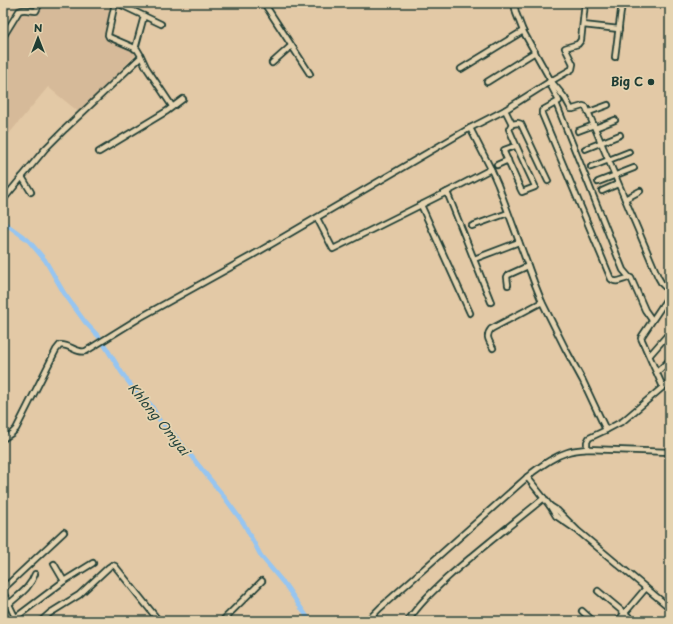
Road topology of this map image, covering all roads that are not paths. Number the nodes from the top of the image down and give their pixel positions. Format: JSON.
{"nodes":[{"id":1,"x":40,"y":3,"type":"edge"},
{"id":2,"x":116,"y":3,"type":"edge"},
{"id":3,"x":264,"y":3,"type":"edge"},
{"id":4,"x":514,"y":3,"type":"edge"},
{"id":5,"x":586,"y":3,"type":"edge"},
{"id":6,"x":622,"y":3,"type":"edge"},
{"id":7,"x":144,"y":16,"type":"junction"},
{"id":8,"x":161,"y":24,"type":"dead end"},
{"id":9,"x":583,"y":25,"type":"junction"},
{"id":10,"x":619,"y":29,"type":"junction"},
{"id":11,"x":523,"y":31,"type":"junction"},
{"id":12,"x":3,"y":37,"type":"edge"},
{"id":13,"x":291,"y":46,"type":"junction"},
{"id":14,"x":135,"y":49,"type":"junction"},
{"id":15,"x":535,"y":52,"type":"junction"},
{"id":16,"x":141,"y":57,"type":"junction"},
{"id":17,"x":615,"y":57,"type":"dead end"},
{"id":18,"x":272,"y":64,"type":"dead end"},
{"id":19,"x":461,"y":69,"type":"dead end"},
{"id":20,"x":310,"y":74,"type":"dead end"},
{"id":21,"x":550,"y":81,"type":"junction"},
{"id":22,"x":487,"y":82,"type":"dead end"},
{"id":23,"x":183,"y":99,"type":"dead end"},
{"id":24,"x":556,"y":103,"type":"junction"},
{"id":25,"x":608,"y":105,"type":"dead end"},
{"id":26,"x":172,"y":106,"type":"junction"},
{"id":27,"x":505,"y":110,"type":"junction"},
{"id":28,"x":588,"y":112,"type":"junction"},
{"id":29,"x":615,"y":120,"type":"dead end"},
{"id":30,"x":512,"y":124,"type":"junction"},
{"id":31,"x":594,"y":127,"type":"junction"},
{"id":32,"x":470,"y":128,"type":"junction"},
{"id":33,"x":578,"y":131,"type":"dead end"},
{"id":34,"x":620,"y":135,"type":"dead end"},
{"id":35,"x":602,"y":143,"type":"junction"},
{"id":36,"x":515,"y":146,"type":"junction"},
{"id":37,"x":585,"y":149,"type":"dead end"},
{"id":38,"x":99,"y":152,"type":"dead end"},
{"id":39,"x":629,"y":152,"type":"dead end"},
{"id":40,"x":508,"y":160,"type":"junction"},
{"id":41,"x":608,"y":160,"type":"junction"},
{"id":42,"x":497,"y":165,"type":"dead end"},
{"id":43,"x":591,"y":167,"type":"dead end"},
{"id":44,"x":634,"y":168,"type":"dead end"},
{"id":45,"x":491,"y":169,"type":"junction"},
{"id":46,"x":615,"y":175,"type":"junction"},
{"id":47,"x":22,"y":177,"type":"junction"},
{"id":48,"x":548,"y":181,"type":"dead end"},
{"id":49,"x":598,"y":182,"type":"dead end"},
{"id":50,"x":618,"y":184,"type":"junction"},
{"id":51,"x":602,"y":191,"type":"dead end"},
{"id":52,"x":640,"y":191,"type":"dead end"},
{"id":53,"x":31,"y":192,"type":"dead end"},
{"id":54,"x":447,"y":192,"type":"junction"},
{"id":55,"x":625,"y":199,"type":"junction"},
{"id":56,"x":3,"y":200,"type":"edge"},
{"id":57,"x":421,"y":205,"type":"junction"},
{"id":58,"x":508,"y":213,"type":"junction"},
{"id":59,"x":317,"y":218,"type":"junction"},
{"id":60,"x":472,"y":226,"type":"dead end"},
{"id":61,"x":519,"y":242,"type":"junction"},
{"id":62,"x":474,"y":259,"type":"junction"},
{"id":63,"x":528,"y":266,"type":"junction"},
{"id":64,"x":629,"y":277,"type":"junction"},
{"id":65,"x":508,"y":285,"type":"dead end"},
{"id":66,"x":670,"y":293,"type":"edge"},
{"id":67,"x":491,"y":302,"type":"dead end"},
{"id":68,"x":542,"y":302,"type":"junction"},
{"id":69,"x":470,"y":313,"type":"dead end"},
{"id":70,"x":652,"y":320,"type":"junction"},
{"id":71,"x":670,"y":332,"type":"edge"},
{"id":72,"x":493,"y":348,"type":"dead end"},
{"id":73,"x":650,"y":355,"type":"junction"},
{"id":74,"x":670,"y":360,"type":"edge"},
{"id":75,"x":657,"y":372,"type":"junction"},
{"id":76,"x":670,"y":381,"type":"edge"},
{"id":77,"x":663,"y":387,"type":"junction"},
{"id":78,"x":606,"y":430,"type":"junction"},
{"id":79,"x":3,"y":439,"type":"edge"},
{"id":80,"x":587,"y":449,"type":"junction"},
{"id":81,"x":670,"y":452,"type":"edge"},
{"id":82,"x":527,"y":477,"type":"junction"},
{"id":83,"x":544,"y":498,"type":"junction"},
{"id":84,"x":64,"y":532,"type":"dead end"},
{"id":85,"x":93,"y":563,"type":"dead end"},
{"id":86,"x":54,"y":564,"type":"dead end"},
{"id":87,"x":35,"y":574,"type":"dead end"},
{"id":88,"x":64,"y":581,"type":"junction"},
{"id":89,"x":262,"y":581,"type":"dead end"},
{"id":90,"x":646,"y":588,"type":"junction"},
{"id":91,"x":3,"y":589,"type":"edge"},
{"id":92,"x":598,"y":591,"type":"dead end"},
{"id":93,"x":3,"y":592,"type":"edge"},
{"id":94,"x":9,"y":604,"type":"junction"},
{"id":95,"x":670,"y":608,"type":"edge"},
{"id":96,"x":582,"y":611,"type":"dead end"},
{"id":97,"x":625,"y":613,"type":"junction"},
{"id":98,"x":16,"y":619,"type":"edge"},
{"id":99,"x":369,"y":620,"type":"edge"},
{"id":100,"x":41,"y":621,"type":"edge"},
{"id":101,"x":159,"y":621,"type":"edge"},
{"id":102,"x":222,"y":621,"type":"edge"},
{"id":103,"x":408,"y":621,"type":"edge"},
{"id":104,"x":593,"y":621,"type":"edge"},
{"id":105,"x":618,"y":621,"type":"edge"},
{"id":106,"x":634,"y":621,"type":"edge"}],
"edges":[{"from":1,"to":12,"type":"street"},
{"from":2,"to":7,"type":"street"},
{"from":2,"to":14,"type":"street"},
{"from":3,"to":13,"type":"street"},
{"from":4,"to":11,"type":"street"},
{"from":5,"to":9,"type":"street"},
{"from":6,"to":10,"type":"street"},
{"from":7,"to":8,"type":"street"},
{"from":7,"to":14,"type":"street"},
{"from":9,"to":10,"type":"street"},
{"from":9,"to":21,"type":"street"},
{"from":10,"to":17,"type":"street"},
{"from":11,"to":15,"type":"street"},
{"from":11,"to":19,"type":"street"},
{"from":13,"to":18,"type":"street"},
{"from":13,"to":20,"type":"street"},
{"from":14,"to":16,"type":"street"},
{"from":15,"to":21,"type":"street"},
{"from":15,"to":22,"type":"street"},
{"from":16,"to":26,"type":"street"},
{"from":16,"to":47,"type":"street"},
{"from":21,"to":24,"type":"street"},
{"from":21,"to":27,"type":"street"},
{"from":21,"to":28,"type":"street"},
{"from":23,"to":26,"type":"street"},
{"from":24,"to":64,"type":"street"},
{"from":24,"to":64,"type":"street"},
{"from":25,"to":28,"type":"street"},
{"from":26,"to":38,"type":"street"},
{"from":27,"to":30,"type":"street"},
{"from":27,"to":32,"type":"street"},
{"from":28,"to":31,"type":"street"},
{"from":29,"to":31,"type":"street"},
{"from":30,"to":36,"type":"street"},
{"from":30,"to":48,"type":"street"},
{"from":31,"to":33,"type":"street"},
{"from":31,"to":35,"type":"street"},
{"from":32,"to":45,"type":"street"},
{"from":32,"to":59,"type":"street"},
{"from":34,"to":35,"type":"street"},
{"from":35,"to":37,"type":"street"},
{"from":35,"to":41,"type":"street"},
{"from":36,"to":40,"type":"street"},
{"from":36,"to":40,"type":"street"},
{"from":39,"to":41,"type":"street"},
{"from":40,"to":42,"type":"street"},
{"from":41,"to":43,"type":"street"},
{"from":41,"to":46,"type":"street"},
{"from":44,"to":46,"type":"street"},
{"from":45,"to":54,"type":"street"},
{"from":45,"to":58,"type":"street"},
{"from":46,"to":49,"type":"street"},
{"from":46,"to":50,"type":"street"},
{"from":47,"to":53,"type":"street"},
{"from":47,"to":56,"type":"street"},
{"from":50,"to":51,"type":"street"},
{"from":50,"to":55,"type":"street"},
{"from":52,"to":55,"type":"street"},
{"from":54,"to":57,"type":"street"},
{"from":54,"to":62,"type":"street"},
{"from":55,"to":66,"type":"street"},
{"from":57,"to":59,"type":"street"},
{"from":57,"to":69,"type":"street"},
{"from":58,"to":60,"type":"street"},
{"from":58,"to":61,"type":"street"},
{"from":59,"to":79,"type":"street"},
{"from":61,"to":62,"type":"street"},
{"from":61,"to":63,"type":"street"},
{"from":62,"to":67,"type":"street"},
{"from":63,"to":65,"type":"street"},
{"from":63,"to":68,"type":"street"},
{"from":64,"to":70,"type":"street"},
{"from":66,"to":70,"type":"street"},
{"from":68,"to":72,"type":"street"},
{"from":68,"to":78,"type":"street"},
{"from":70,"to":73,"type":"street"},
{"from":71,"to":73,"type":"street"},
{"from":73,"to":75,"type":"street"},
{"from":74,"to":75,"type":"street"},
{"from":75,"to":77,"type":"street"},
{"from":76,"to":77,"type":"street"},
{"from":77,"to":78,"type":"street"},
{"from":78,"to":80,"type":"street"},
{"from":80,"to":81,"type":"street"},
{"from":80,"to":82,"type":"street"},
{"from":82,"to":83,"type":"street"},
{"from":82,"to":99,"type":"street"},
{"from":83,"to":90,"type":"street"},
{"from":83,"to":103,"type":"street"},
{"from":84,"to":91,"type":"street"},
{"from":85,"to":88,"type":"street"},
{"from":86,"to":88,"type":"street"},
{"from":87,"to":94,"type":"street"},
{"from":88,"to":98,"type":"street"},
{"from":89,"to":102,"type":"street"},
{"from":90,"to":95,"type":"street"},
{"from":90,"to":97,"type":"street"},
{"from":92,"to":97,"type":"street"},
{"from":93,"to":94,"type":"street"},
{"from":94,"to":98,"type":"street"},
{"from":96,"to":104,"type":"street"},
{"from":97,"to":105,"type":"street"},
{"from":97,"to":106,"type":"street"},
{"from":100,"to":101,"type":"street"}]}
